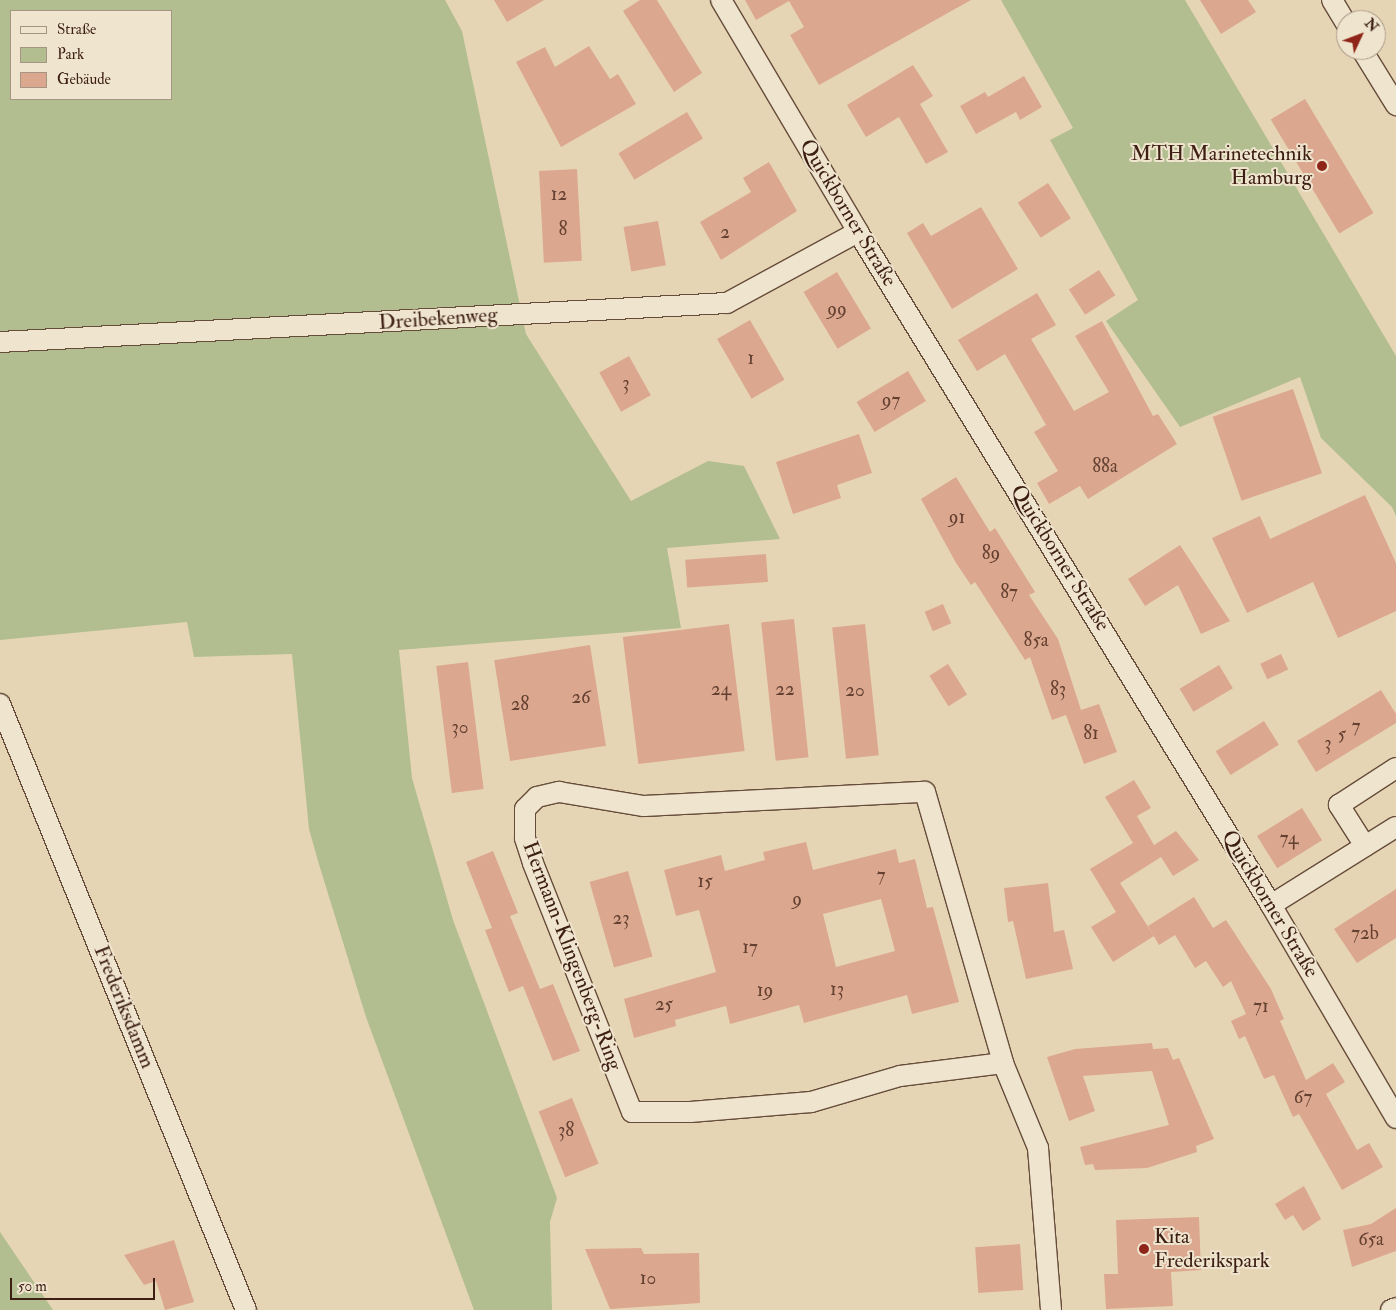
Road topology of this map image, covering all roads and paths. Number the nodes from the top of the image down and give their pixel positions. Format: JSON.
{"nodes":[{"id":1,"x":721,"y":0,"type":"edge"},
{"id":2,"x":1368,"y":60,"type":"edge"},
{"id":3,"x":1396,"y":105,"type":"edge"},
{"id":4,"x":858,"y":232,"type":"junction"},
{"id":5,"x":0,"y":342,"type":"edge"},
{"id":6,"x":0,"y":704,"type":"edge"},
{"id":7,"x":1396,"y":768,"type":"edge"},
{"id":8,"x":1396,"y":827,"type":"edge"},
{"id":9,"x":1365,"y":846,"type":"junction"},
{"id":10,"x":1271,"y":905,"type":"junction"},
{"id":11,"x":1003,"y":1063,"type":"junction"},
{"id":12,"x":1396,"y":1118,"type":"edge"},
{"id":13,"x":1396,"y":1308,"type":"edge"},
{"id":14,"x":246,"y":1310,"type":"edge"},
{"id":15,"x":1051,"y":1310,"type":"edge"},
{"id":16,"x":1391,"y":1310,"type":"edge"}],
"edges":[{"from":1,"to":4,"type":"street","name":"Quickborner Straße"},
{"from":2,"to":3,"type":"street"},
{"from":4,"to":5,"type":"street","name":"Dreibekenweg"},
{"from":4,"to":10,"type":"street","name":"Quickborner Straße"},
{"from":6,"to":14,"type":"street","name":"Frederiksdamm"},
{"from":7,"to":9,"type":"street"},
{"from":8,"to":9,"type":"street"},
{"from":9,"to":10,"type":"street"},
{"from":10,"to":12,"type":"street","name":"Quickborner Straße"},
{"from":11,"to":11,"type":"street","name":"Hermann-Klingenberg-Ring"},
{"from":11,"to":15,"type":"street","name":"Hermann-Klingenberg-Ring"},
{"from":13,"to":16,"type":"street"}]}
